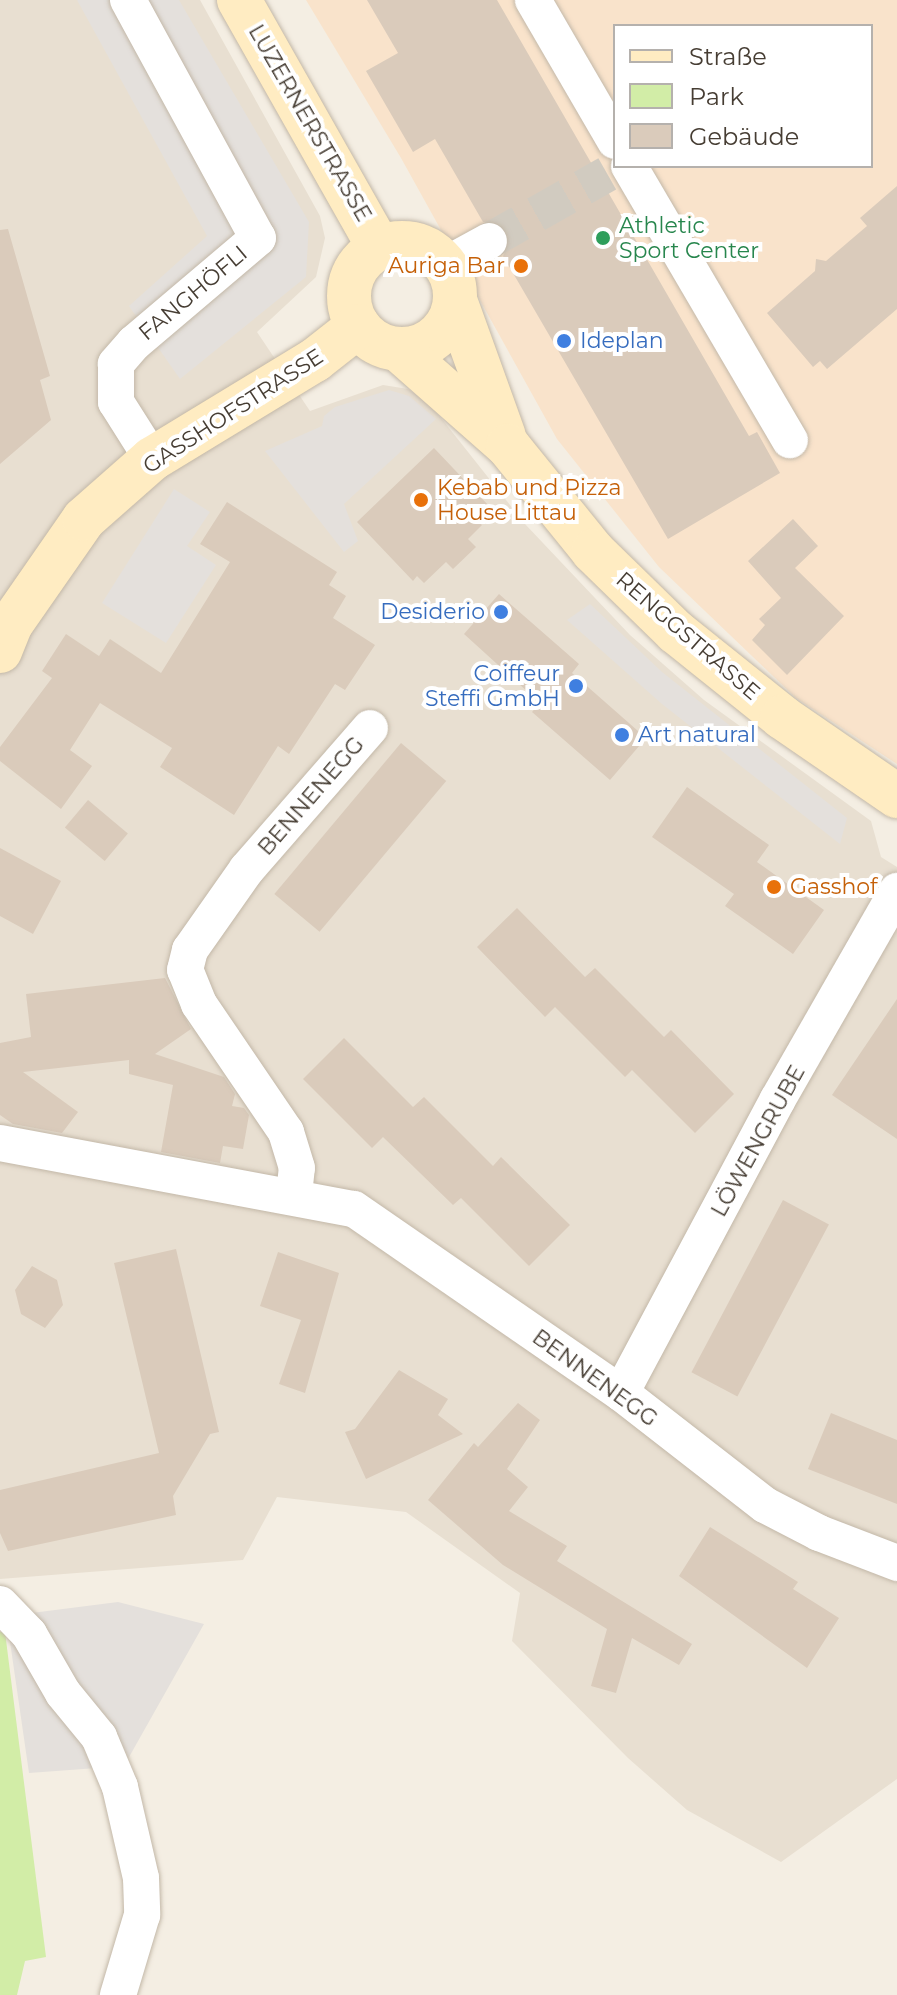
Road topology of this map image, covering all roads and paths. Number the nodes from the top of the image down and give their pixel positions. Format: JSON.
{"nodes":[{"id":1,"x":128,"y":0,"type":"edge"},
{"id":2,"x":239,"y":0,"type":"edge"},
{"id":3,"x":533,"y":0,"type":"edge"},
{"id":4,"x":613,"y":152,"type":"edge"},
{"id":5,"x":622,"y":168,"type":"edge"},
{"id":6,"x":489,"y":241,"type":"tunnel mouth"},
{"id":7,"x":379,"y":247,"type":"junction"},
{"id":8,"x":451,"y":284,"type":"junction"},
{"id":9,"x":358,"y":326,"type":"junction"},
{"id":10,"x":398,"y":349,"type":"junction"},
{"id":11,"x":790,"y":440,"type":"dead end"},
{"id":12,"x":508,"y":446,"type":"junction"},
{"id":13,"x":152,"y":459,"type":"junction"},
{"id":14,"x":0,"y":651,"type":"edge"},
{"id":15,"x":370,"y":728,"type":"dead end"},
{"id":16,"x":897,"y":796,"type":"edge"},
{"id":17,"x":897,"y":891,"type":"edge"},
{"id":18,"x":0,"y":1143,"type":"edge"},
{"id":19,"x":294,"y":1195,"type":"junction"},
{"id":20,"x":621,"y":1393,"type":"junction"},
{"id":21,"x":897,"y":1563,"type":"edge"},
{"id":22,"x":0,"y":1604,"type":"edge"},
{"id":23,"x":118,"y":1995,"type":"edge"}],
"edges":[{"from":1,"to":13,"type":"street","name":"FANGHÖFLI"},
{"from":2,"to":7,"type":"main road","name":"LUZERNERSTRASSE"},
{"from":3,"to":4,"type":"street"},
{"from":5,"to":11,"type":"street"},
{"from":6,"to":8,"type":"street"},
{"from":7,"to":8,"type":"main road"},
{"from":7,"to":9,"type":"main road"},
{"from":8,"to":10,"type":"main road"},
{"from":8,"to":12,"type":"main road","name":"RENGGSTRASSE"},
{"from":9,"to":10,"type":"main road"},
{"from":9,"to":13,"type":"main road","name":"GASSHOFSTRASSE"},
{"from":10,"to":12,"type":"main road","name":"RENGGSTRASSE"},
{"from":12,"to":16,"type":"main road","name":"RENGGSTRASSE"},
{"from":13,"to":14,"type":"main road","name":"GASSHOFSTRASSE"},
{"from":15,"to":19,"type":"street","name":"BENNENEGG"},
{"from":17,"to":20,"type":"street","name":"LÖWENGRUBE"},
{"from":18,"to":19,"type":"street","name":"BENNENEGG"},
{"from":19,"to":20,"type":"street","name":"BENNENEGG"},
{"from":20,"to":21,"type":"street","name":"BENNENEGG"},
{"from":22,"to":23,"type":"street"}]}
